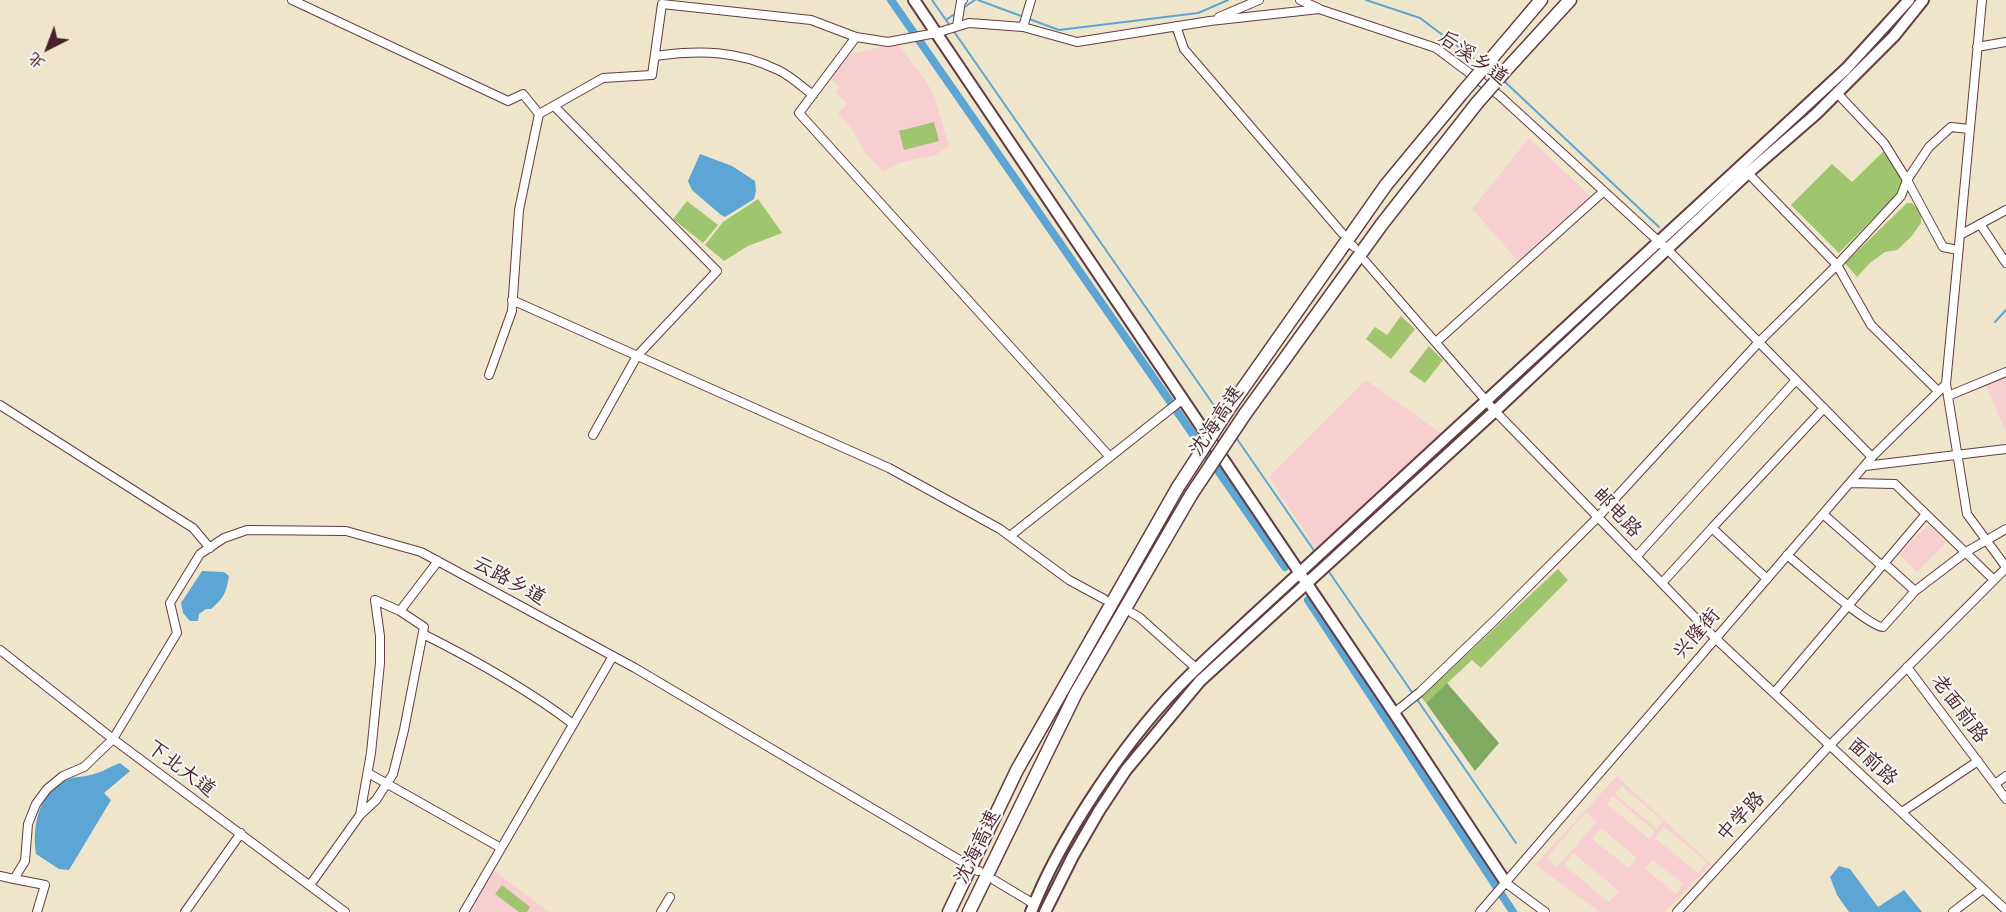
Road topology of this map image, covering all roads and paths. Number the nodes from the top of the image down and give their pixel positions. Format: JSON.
{"nodes":[{"id":1,"x":292,"y":0,"type":"edge"},
{"id":2,"x":914,"y":0,"type":"edge"},
{"id":3,"x":1031,"y":0,"type":"edge"},
{"id":4,"x":1259,"y":0,"type":"edge"},
{"id":5,"x":1300,"y":0,"type":"edge"},
{"id":6,"x":1541,"y":0,"type":"edge"},
{"id":7,"x":1570,"y":0,"type":"edge"},
{"id":8,"x":1909,"y":0,"type":"edge"},
{"id":9,"x":1923,"y":0,"type":"edge"},
{"id":10,"x":1982,"y":0,"type":"edge"},
{"id":11,"x":961,"y":7,"type":"edge"},
{"id":12,"x":1319,"y":9,"type":"junction"},
{"id":13,"x":1025,"y":21,"type":"junction"},
{"id":14,"x":1210,"y":21,"type":"junction"},
{"id":15,"x":957,"y":26,"type":"junction"},
{"id":16,"x":1176,"y":26,"type":"junction"},
{"id":17,"x":939,"y":32,"type":"junction"},
{"id":18,"x":856,"y":37,"type":"junction"},
{"id":19,"x":2006,"y":42,"type":"edge"},
{"id":20,"x":1977,"y":47,"type":"junction"},
{"id":21,"x":655,"y":56,"type":"junction"},
{"id":22,"x":1837,"y":93,"type":"junction"},
{"id":23,"x":813,"y":95,"type":"junction"},
{"id":24,"x":554,"y":106,"type":"junction"},
{"id":25,"x":539,"y":114,"type":"junction"},
{"id":26,"x":1969,"y":129,"type":"junction"},
{"id":27,"x":1748,"y":173,"type":"junction"},
{"id":28,"x":1907,"y":180,"type":"junction"},
{"id":29,"x":1604,"y":191,"type":"junction"},
{"id":30,"x":2006,"y":210,"type":"edge"},
{"id":31,"x":1980,"y":224,"type":"junction"},
{"id":32,"x":1342,"y":233,"type":"dead end"},
{"id":33,"x":1960,"y":235,"type":"junction"},
{"id":34,"x":1664,"y":246,"type":"junction"},
{"id":35,"x":1958,"y":250,"type":"junction"},
{"id":36,"x":1365,"y":261,"type":"dead end"},
{"id":37,"x":2006,"y":263,"type":"edge"},
{"id":38,"x":1837,"y":265,"type":"junction"},
{"id":39,"x":512,"y":300,"type":"junction"},
{"id":40,"x":1436,"y":342,"type":"junction"},
{"id":41,"x":1759,"y":342,"type":"junction"},
{"id":42,"x":637,"y":356,"type":"junction"},
{"id":43,"x":2006,"y":372,"type":"edge"},
{"id":44,"x":489,"y":375,"type":"dead end"},
{"id":45,"x":1796,"y":380,"type":"junction"},
{"id":46,"x":1946,"y":384,"type":"junction"},
{"id":47,"x":1938,"y":391,"type":"junction"},
{"id":48,"x":1948,"y":396,"type":"junction"},
{"id":49,"x":1183,"y":400,"type":"junction"},
{"id":50,"x":1486,"y":402,"type":"junction"},
{"id":51,"x":0,"y":405,"type":"edge"},
{"id":52,"x":1824,"y":408,"type":"junction"},
{"id":53,"x":1494,"y":411,"type":"junction"},
{"id":54,"x":594,"y":435,"type":"dead end"},
{"id":55,"x":2006,"y":449,"type":"edge"},
{"id":56,"x":1957,"y":455,"type":"junction"},
{"id":57,"x":1110,"y":457,"type":"junction"},
{"id":58,"x":1872,"y":457,"type":"junction"},
{"id":59,"x":1864,"y":466,"type":"junction"},
{"id":60,"x":1850,"y":483,"type":"junction"},
{"id":61,"x":1823,"y":514,"type":"junction"},
{"id":62,"x":1926,"y":514,"type":"junction"},
{"id":63,"x":1598,"y":517,"type":"junction"},
{"id":64,"x":1712,"y":528,"type":"junction"},
{"id":65,"x":2006,"y":529,"type":"edge"},
{"id":66,"x":1010,"y":536,"type":"junction"},
{"id":67,"x":1986,"y":540,"type":"junction"},
{"id":68,"x":210,"y":548,"type":"junction"},
{"id":69,"x":1966,"y":552,"type":"junction"},
{"id":70,"x":1787,"y":555,"type":"junction"},
{"id":71,"x":1636,"y":556,"type":"junction"},
{"id":72,"x":438,"y":561,"type":"junction"},
{"id":73,"x":1322,"y":561,"type":"junction"},
{"id":74,"x":1883,"y":564,"type":"junction"},
{"id":75,"x":2006,"y":568,"type":"edge"},
{"id":76,"x":1303,"y":578,"type":"junction"},
{"id":77,"x":1767,"y":579,"type":"junction"},
{"id":78,"x":1993,"y":579,"type":"junction"},
{"id":79,"x":1662,"y":583,"type":"junction"},
{"id":80,"x":1915,"y":591,"type":"junction"},
{"id":81,"x":1104,"y":599,"type":"dead end"},
{"id":82,"x":1848,"y":605,"type":"junction"},
{"id":83,"x":400,"y":611,"type":"junction"},
{"id":84,"x":1132,"y":613,"type":"dead end"},
{"id":85,"x":423,"y":634,"type":"junction"},
{"id":86,"x":1715,"y":638,"type":"junction"},
{"id":87,"x":0,"y":650,"type":"edge"},
{"id":88,"x":613,"y":656,"type":"junction"},
{"id":89,"x":1906,"y":667,"type":"junction"},
{"id":90,"x":1197,"y":669,"type":"junction"},
{"id":91,"x":1774,"y":693,"type":"junction"},
{"id":92,"x":1394,"y":713,"type":"junction"},
{"id":93,"x":573,"y":724,"type":"junction"},
{"id":94,"x":113,"y":739,"type":"junction"},
{"id":95,"x":1830,"y":745,"type":"junction"},
{"id":96,"x":1978,"y":761,"type":"junction"},
{"id":97,"x":368,"y":773,"type":"junction"},
{"id":98,"x":2006,"y":776,"type":"edge"},
{"id":99,"x":387,"y":784,"type":"junction"},
{"id":100,"x":1995,"y":784,"type":"junction"},
{"id":101,"x":2006,"y":799,"type":"edge"},
{"id":102,"x":1902,"y":812,"type":"junction"},
{"id":103,"x":360,"y":815,"type":"junction"},
{"id":104,"x":241,"y":834,"type":"junction"},
{"id":105,"x":501,"y":848,"type":"junction"},
{"id":106,"x":963,"y":862,"type":"dead end"},
{"id":107,"x":0,"y":876,"type":"edge"},
{"id":108,"x":14,"y":879,"type":"junction"},
{"id":109,"x":994,"y":880,"type":"dead end"},
{"id":110,"x":1506,"y":882,"type":"junction"},
{"id":111,"x":310,"y":885,"type":"junction"},
{"id":112,"x":1983,"y":889,"type":"junction"},
{"id":113,"x":670,"y":897,"type":"dead end"},
{"id":114,"x":1033,"y":908,"type":"edge"},
{"id":115,"x":2006,"y":910,"type":"edge"},
{"id":116,"x":37,"y":912,"type":"edge"},
{"id":117,"x":185,"y":912,"type":"edge"},
{"id":118,"x":345,"y":912,"type":"edge"},
{"id":119,"x":464,"y":912,"type":"edge"},
{"id":120,"x":661,"y":912,"type":"edge"},
{"id":121,"x":949,"y":912,"type":"edge"},
{"id":122,"x":969,"y":912,"type":"edge"},
{"id":123,"x":1045,"y":912,"type":"edge"},
{"id":124,"x":1480,"y":912,"type":"edge"},
{"id":125,"x":1545,"y":912,"type":"edge"},
{"id":126,"x":1677,"y":912,"type":"edge"},
{"id":127,"x":1953,"y":912,"type":"edge"}],
"edges":[{"from":1,"to":25,"type":"street"},
{"from":2,"to":17,"type":"main road"},
{"from":3,"to":13,"type":"street"},
{"from":4,"to":14,"type":"street"},
{"from":5,"to":12,"type":"street"},
{"from":6,"to":121,"type":"highway","name":"沈海高速","bridge":true},
{"from":7,"to":122,"type":"highway","name":"沈海高速","bridge":true},
{"from":8,"to":34,"type":"main road"},
{"from":9,"to":22,"type":"main road"},
{"from":10,"to":20,"type":"street"},
{"from":11,"to":15,"type":"street"},
{"from":12,"to":14,"type":"street","name":"后溪乡道"},
{"from":12,"to":29,"type":"street","name":"后溪乡道"},
{"from":13,"to":15,"type":"street","name":"后溪乡道"},
{"from":13,"to":16,"type":"street","name":"后溪乡道"},
{"from":14,"to":16,"type":"street","name":"后溪乡道"},
{"from":15,"to":17,"type":"street","name":"后溪乡道"},
{"from":16,"to":32,"type":"street"},
{"from":17,"to":18,"type":"street","name":"后溪乡道"},
{"from":17,"to":49,"type":"main road"},
{"from":18,"to":21,"type":"street","name":"后溪乡道"},
{"from":18,"to":23,"type":"street"},
{"from":19,"to":20,"type":"street"},
{"from":20,"to":26,"type":"street"},
{"from":21,"to":23,"type":"street"},
{"from":21,"to":24,"type":"street"},
{"from":22,"to":27,"type":"main road"},
{"from":22,"to":28,"type":"street"},
{"from":23,"to":57,"type":"street"},
{"from":24,"to":25,"type":"street"},
{"from":24,"to":42,"type":"street"},
{"from":25,"to":39,"type":"street"},
{"from":26,"to":28,"type":"street"},
{"from":26,"to":33,"type":"street"},
{"from":27,"to":34,"type":"main road"},
{"from":27,"to":38,"type":"street"},
{"from":28,"to":35,"type":"street"},
{"from":28,"to":38,"type":"street"},
{"from":29,"to":34,"type":"street","name":"后溪乡道"},
{"from":29,"to":40,"type":"street"},
{"from":30,"to":31,"type":"street"},
{"from":31,"to":33,"type":"street"},
{"from":31,"to":37,"type":"street"},
{"from":33,"to":35,"type":"street"},
{"from":34,"to":41,"type":"street","name":"后溪乡道"},
{"from":34,"to":50,"type":"main road"},
{"from":34,"to":53,"type":"main road"},
{"from":35,"to":46,"type":"street"},
{"from":36,"to":40,"type":"street","name":"邮电路"},
{"from":38,"to":41,"type":"street"},
{"from":38,"to":47,"type":"street"},
{"from":39,"to":42,"type":"street"},
{"from":39,"to":44,"type":"street"},
{"from":40,"to":50,"type":"street","name":"邮电路"},
{"from":41,"to":45,"type":"street","name":"后溪乡道"},
{"from":41,"to":63,"type":"street"},
{"from":42,"to":54,"type":"street"},
{"from":42,"to":66,"type":"street"},
{"from":43,"to":48,"type":"street"},
{"from":45,"to":52,"type":"street","name":"后溪乡道"},
{"from":45,"to":71,"type":"street"},
{"from":46,"to":47,"type":"street","name":"兴隆街"},
{"from":46,"to":48,"type":"street"},
{"from":47,"to":58,"type":"street","name":"兴隆街"},
{"from":48,"to":56,"type":"street"},
{"from":49,"to":57,"type":"street"},
{"from":49,"to":76,"type":"main road"},
{"from":50,"to":53,"type":"street","name":"邮电路"},
{"from":50,"to":73,"type":"main road"},
{"from":51,"to":68,"type":"street"},
{"from":52,"to":58,"type":"street","name":"后溪乡道"},
{"from":52,"to":64,"type":"street"},
{"from":53,"to":63,"type":"street","name":"邮电路"},
{"from":53,"to":73,"type":"main road"},
{"from":55,"to":56,"type":"street"},
{"from":56,"to":59,"type":"street"},
{"from":56,"to":67,"type":"street"},
{"from":57,"to":66,"type":"street"},
{"from":58,"to":59,"type":"street","name":"兴隆街"},
{"from":59,"to":60,"type":"street","name":"兴隆街"},
{"from":60,"to":61,"type":"street","name":"兴隆街"},
{"from":60,"to":62,"type":"street"},
{"from":61,"to":70,"type":"street","name":"兴隆街"},
{"from":61,"to":74,"type":"street"},
{"from":62,"to":69,"type":"street"},
{"from":62,"to":74,"type":"street"},
{"from":63,"to":71,"type":"street","name":"邮电路"},
{"from":63,"to":92,"type":"street"},
{"from":64,"to":77,"type":"street"},
{"from":64,"to":79,"type":"street"},
{"from":65,"to":67,"type":"street"},
{"from":66,"to":81,"type":"street"},
{"from":67,"to":69,"type":"street"},
{"from":67,"to":75,"type":"street"},
{"from":68,"to":72,"type":"street","name":"云路乡道"},
{"from":68,"to":94,"type":"street","name":"云路乡道"},
{"from":69,"to":78,"type":"street"},
{"from":69,"to":80,"type":"street"},
{"from":70,"to":77,"type":"street","name":"兴隆街"},
{"from":70,"to":82,"type":"street"},
{"from":71,"to":79,"type":"street","name":"邮电路"},
{"from":72,"to":83,"type":"street"},
{"from":72,"to":88,"type":"street","name":"云路乡道"},
{"from":73,"to":76,"type":"main road"},
{"from":74,"to":80,"type":"street"},
{"from":74,"to":82,"type":"street"},
{"from":75,"to":78,"type":"street","name":"中学路"},
{"from":76,"to":90,"type":"main road"},
{"from":76,"to":92,"type":"main road"},
{"from":76,"to":123,"type":"main road"},
{"from":77,"to":86,"type":"street","name":"兴隆街"},
{"from":78,"to":89,"type":"street","name":"中学路"},
{"from":79,"to":86,"type":"street","name":"邮电路"},
{"from":80,"to":82,"type":"street"},
{"from":82,"to":91,"type":"street"},
{"from":83,"to":85,"type":"street"},
{"from":83,"to":97,"type":"street"},
{"from":84,"to":90,"type":"street"},
{"from":85,"to":93,"type":"street"},
{"from":85,"to":99,"type":"street"},
{"from":86,"to":91,"type":"street","name":"面前路"},
{"from":86,"to":110,"type":"street","name":"兴隆街"},
{"from":87,"to":94,"type":"street","name":"下北大道"},
{"from":88,"to":93,"type":"street"},
{"from":88,"to":106,"type":"street","name":"云路乡道"},
{"from":89,"to":95,"type":"street","name":"中学路"},
{"from":89,"to":96,"type":"street","name":"老面前路"},
{"from":90,"to":114,"type":"main road"},
{"from":91,"to":95,"type":"street","name":"面前路"},
{"from":92,"to":110,"type":"main road"},
{"from":93,"to":105,"type":"street"},
{"from":94,"to":104,"type":"street","name":"下北大道"},
{"from":94,"to":108,"type":"street","name":"云路乡道"},
{"from":95,"to":102,"type":"street","name":"面前路"},
{"from":95,"to":126,"type":"street","name":"中学路"},
{"from":96,"to":100,"type":"street","name":"老面前路"},
{"from":96,"to":102,"type":"street"},
{"from":97,"to":99,"type":"street"},
{"from":97,"to":103,"type":"street"},
{"from":98,"to":100,"type":"street"},
{"from":99,"to":103,"type":"street"},
{"from":99,"to":105,"type":"street"},
{"from":100,"to":101,"type":"street","name":"老面前路"},
{"from":102,"to":112,"type":"street","name":"面前路"},
{"from":103,"to":111,"type":"street"},
{"from":104,"to":111,"type":"street","name":"下北大道"},
{"from":104,"to":117,"type":"street"},
{"from":105,"to":119,"type":"street"},
{"from":107,"to":108,"type":"street"},
{"from":108,"to":116,"type":"street"},
{"from":109,"to":114,"type":"street"},
{"from":110,"to":124,"type":"street","name":"兴隆街"},
{"from":110,"to":125,"type":"street"},
{"from":111,"to":118,"type":"street","name":"下北大道"},
{"from":112,"to":115,"type":"street","name":"面前路"},
{"from":112,"to":127,"type":"street"},
{"from":113,"to":120,"type":"street"}]}
